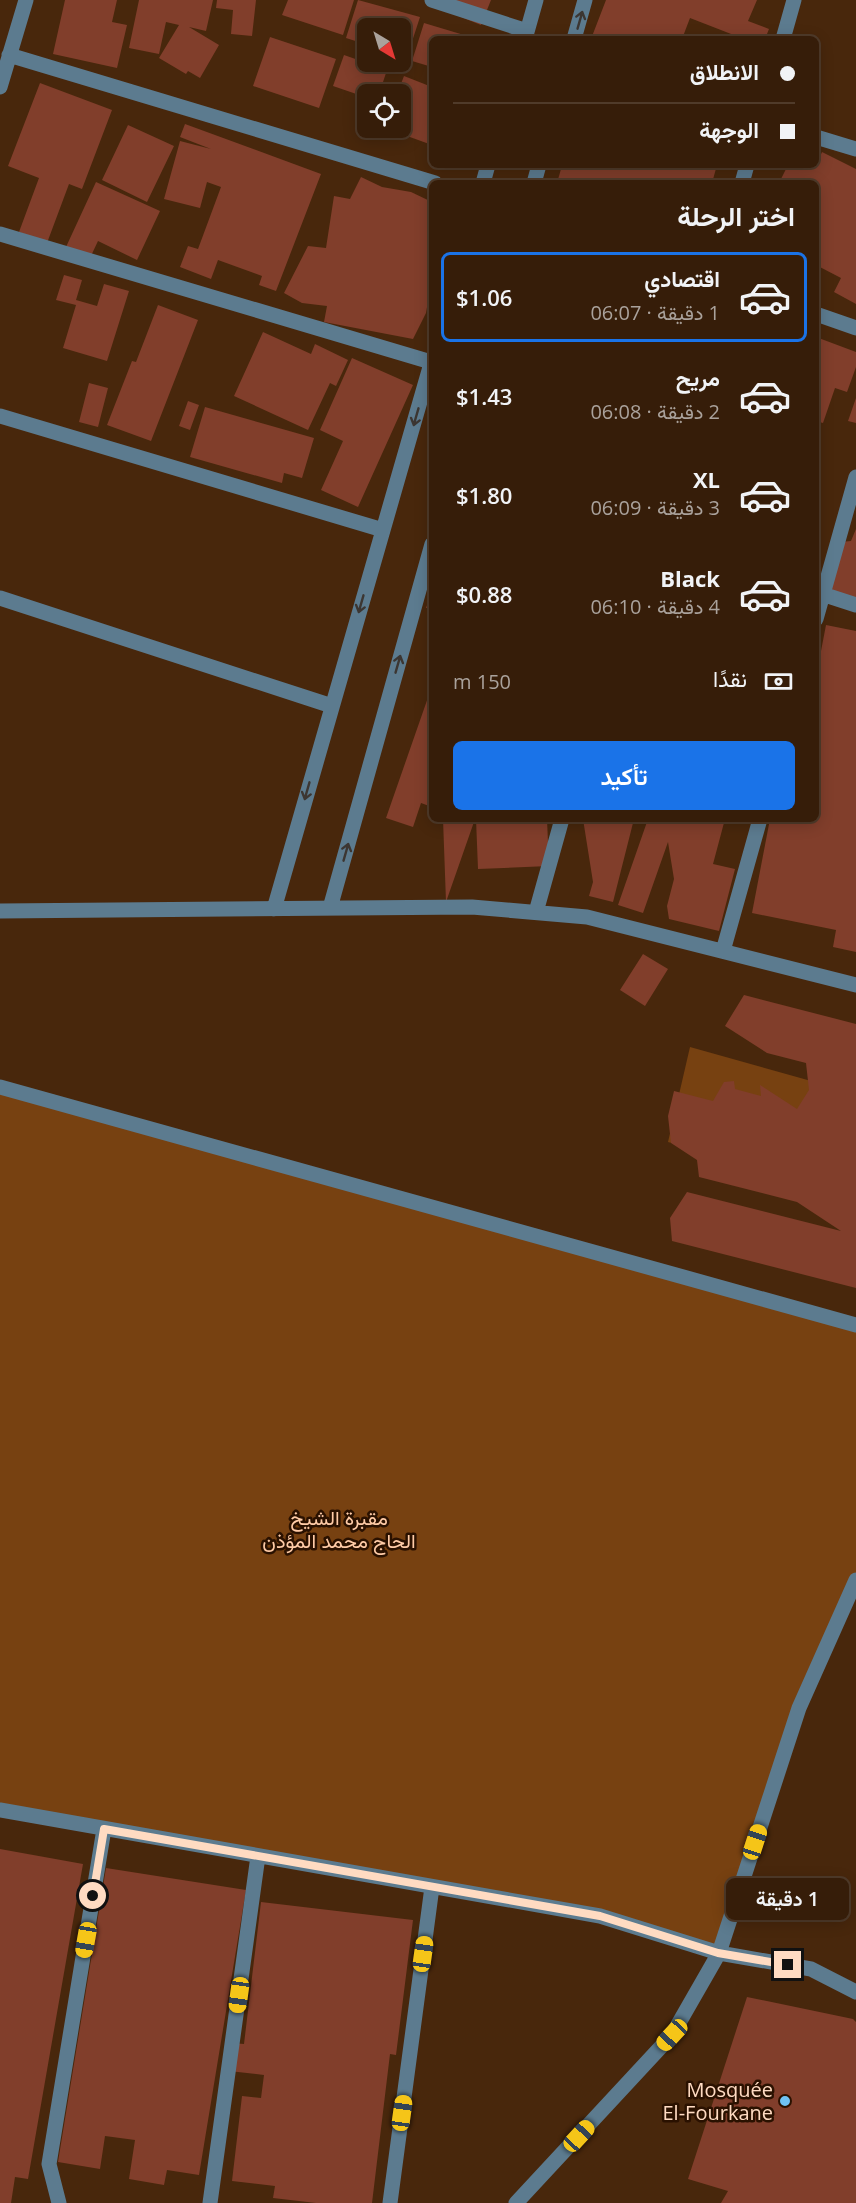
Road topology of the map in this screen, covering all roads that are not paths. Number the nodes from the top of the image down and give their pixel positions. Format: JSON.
{"nodes":[{"id":1,"x":26,"y":0,"type":"edge"},
{"id":2,"x":432,"y":0,"type":"edge"},
{"id":3,"x":536,"y":0,"type":"edge"},
{"id":4,"x":585,"y":0,"type":"edge"},
{"id":5,"x":794,"y":0,"type":"edge"},
{"id":6,"x":526,"y":35,"type":"edge"},
{"id":7,"x":575,"y":36,"type":"edge"},
{"id":8,"x":784,"y":36,"type":"edge"},
{"id":9,"x":9,"y":55,"type":"junction"},
{"id":10,"x":0,"y":87,"type":"edge"},
{"id":11,"x":819,"y":137,"type":"edge"},
{"id":12,"x":856,"y":149,"type":"edge"},
{"id":13,"x":429,"y":181,"type":"edge"},
{"id":14,"x":0,"y":234,"type":"edge"},
{"id":15,"x":819,"y":315,"type":"edge"},
{"id":16,"x":856,"y":328,"type":"edge"},
{"id":17,"x":429,"y":360,"type":"edge"},
{"id":18,"x":429,"y":371,"type":"edge"},
{"id":19,"x":0,"y":416,"type":"edge"},
{"id":20,"x":856,"y":477,"type":"edge"},
{"id":21,"x":383,"y":530,"type":"junction"},
{"id":22,"x":429,"y":555,"type":"edge"},
{"id":23,"x":820,"y":593,"type":"edge"},
{"id":24,"x":0,"y":598,"type":"edge"},
{"id":25,"x":856,"y":605,"type":"edge"},
{"id":26,"x":332,"y":706,"type":"junction"},
{"id":27,"x":561,"y":822,"type":"edge"},
{"id":28,"x":759,"y":822,"type":"edge"},
{"id":29,"x":330,"y":908,"type":"junction"},
{"id":30,"x":274,"y":909,"type":"junction"},
{"id":31,"x":0,"y":911,"type":"edge"},
{"id":32,"x":536,"y":912,"type":"junction"},
{"id":33,"x":723,"y":951,"type":"junction"},
{"id":34,"x":856,"y":985,"type":"edge"},
{"id":35,"x":0,"y":1087,"type":"edge"},
{"id":36,"x":856,"y":1325,"type":"edge"},
{"id":37,"x":856,"y":1580,"type":"edge"},
{"id":38,"x":0,"y":1810,"type":"edge"},
{"id":39,"x":104,"y":1829,"type":"junction"},
{"id":40,"x":258,"y":1856,"type":"junction"},
{"id":41,"x":432,"y":1887,"type":"junction"},
{"id":42,"x":718,"y":1953,"type":"junction"},
{"id":43,"x":856,"y":1992,"type":"edge"},
{"id":44,"x":58,"y":2203,"type":"edge"},
{"id":45,"x":210,"y":2203,"type":"edge"},
{"id":46,"x":390,"y":2203,"type":"edge"},
{"id":47,"x":516,"y":2203,"type":"edge"}],
"edges":[{"from":1,"to":9,"type":"street"},
{"from":2,"to":6,"type":"street"},
{"from":3,"to":6,"type":"street"},
{"from":7,"to":4,"type":"street","one_way":true},
{"from":5,"to":8,"type":"street"},
{"from":9,"to":10,"type":"street"},
{"from":9,"to":13,"type":"street"},
{"from":11,"to":12,"type":"street"},
{"from":14,"to":17,"type":"street"},
{"from":15,"to":16,"type":"street"},
{"from":18,"to":21,"type":"street","one_way":true},
{"from":19,"to":21,"type":"street"},
{"from":20,"to":23,"type":"street"},
{"from":21,"to":26,"type":"street","one_way":true},
{"from":29,"to":22,"type":"street","one_way":true},
{"from":23,"to":25,"type":"street"},
{"from":24,"to":26,"type":"street"},
{"from":26,"to":30,"type":"street","one_way":true},
{"from":27,"to":32,"type":"street"},
{"from":28,"to":33,"type":"street"},
{"from":29,"to":30,"type":"street"},
{"from":29,"to":32,"type":"street"},
{"from":30,"to":31,"type":"street"},
{"from":32,"to":33,"type":"street"},
{"from":33,"to":34,"type":"street"},
{"from":35,"to":36,"type":"street"},
{"from":37,"to":42,"type":"street"},
{"from":38,"to":39,"type":"street"},
{"from":39,"to":40,"type":"street"},
{"from":39,"to":44,"type":"street"},
{"from":40,"to":41,"type":"street"},
{"from":40,"to":45,"type":"street"},
{"from":41,"to":42,"type":"street"},
{"from":41,"to":46,"type":"street"},
{"from":42,"to":43,"type":"street"},
{"from":42,"to":47,"type":"street"}]}
